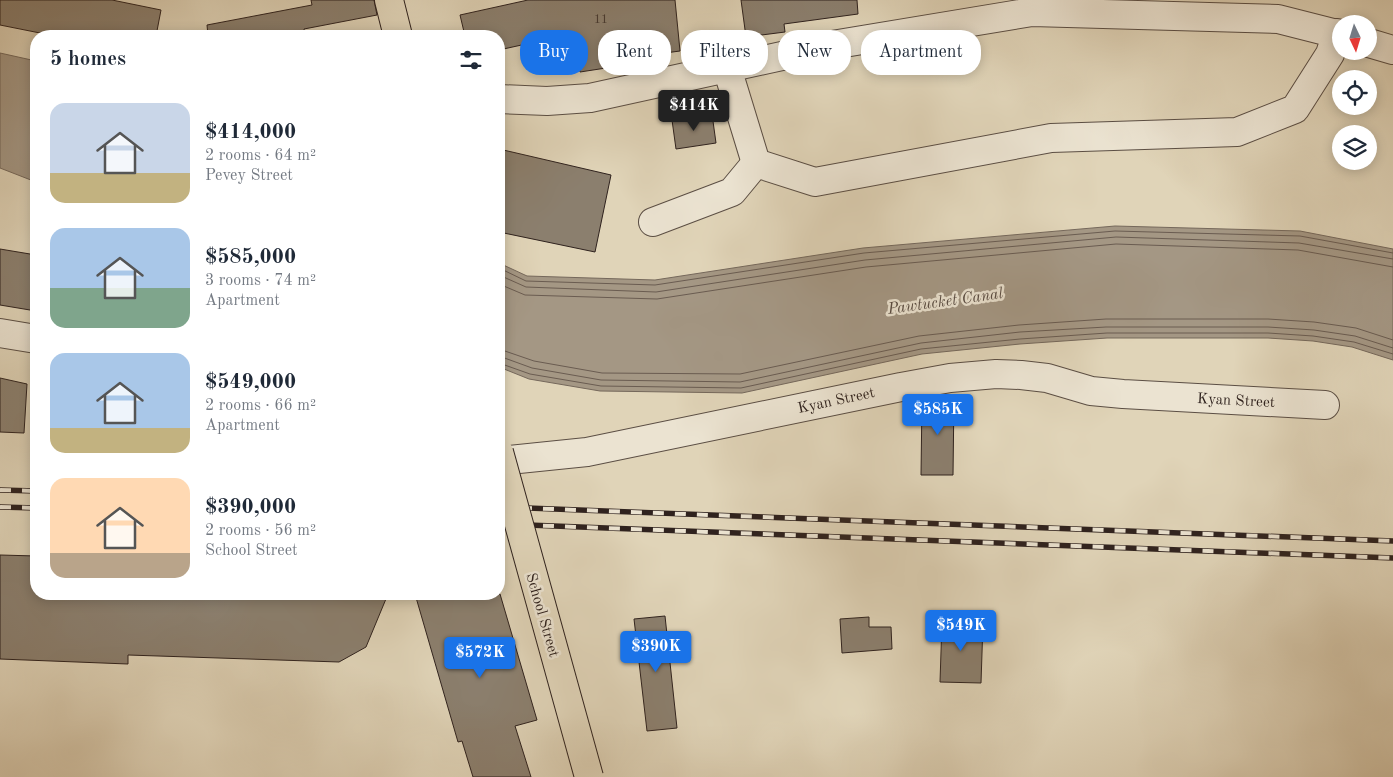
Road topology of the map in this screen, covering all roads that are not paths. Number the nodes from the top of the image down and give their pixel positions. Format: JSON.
{"nodes":[{"id":1,"x":389,"y":0,"type":"edge"},
{"id":2,"x":1032,"y":6,"type":"edge"},
{"id":3,"x":396,"y":30,"type":"edge"},
{"id":4,"x":1332,"y":32,"type":"edge"},
{"id":5,"x":1378,"y":46,"type":"edge"},
{"id":6,"x":1332,"y":50,"type":"edge"},
{"id":7,"x":1393,"y":50,"type":"edge"},
{"id":8,"x":768,"y":59,"type":"edge"},
{"id":9,"x":695,"y":75,"type":"edge"},
{"id":10,"x":729,"y":75,"type":"edge"},
{"id":11,"x":505,"y":99,"type":"edge"},
{"id":12,"x":756,"y":163,"type":"junction"},
{"id":13,"x":653,"y":222,"type":"dead end"},
{"id":14,"x":0,"y":332,"type":"edge"},
{"id":15,"x":30,"y":338,"type":"edge"},
{"id":16,"x":1325,"y":405,"type":"dead end"},
{"id":17,"x":505,"y":460,"type":"edge"},
{"id":18,"x":505,"y":474,"type":"edge"},
{"id":19,"x":589,"y":777,"type":"edge"}],
"edges":[{"from":1,"to":3,"type":"main road"},
{"from":2,"to":4,"type":"street"},
{"from":2,"to":8,"type":"street"},
{"from":5,"to":7,"type":"street"},
{"from":6,"to":12,"type":"street"},
{"from":9,"to":11,"type":"street"},
{"from":10,"to":12,"type":"street"},
{"from":12,"to":13,"type":"street"},
{"from":14,"to":15,"type":"street"},
{"from":16,"to":17,"type":"street","name":"Kyan Street"},
{"from":18,"to":19,"type":"main road","name":"School Street","bridge":true}]}
